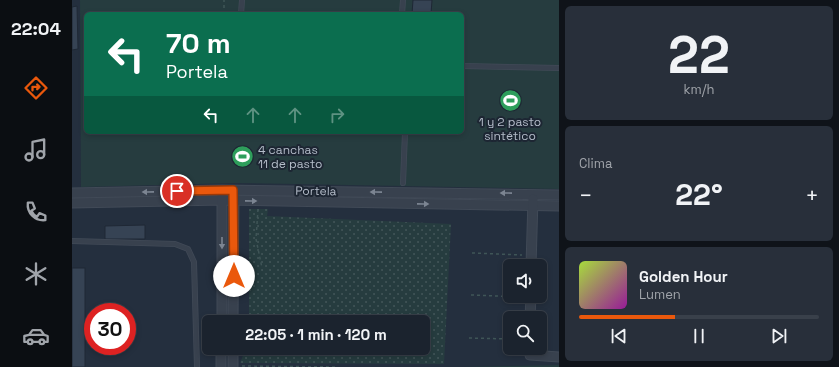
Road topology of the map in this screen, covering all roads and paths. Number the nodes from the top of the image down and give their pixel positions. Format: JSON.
{"nodes":[{"id":1,"x":224,"y":0,"type":"edge"},
{"id":2,"x":242,"y":0,"type":"edge"},
{"id":3,"x":403,"y":0,"type":"edge"},
{"id":4,"x":224,"y":12,"type":"edge"},
{"id":5,"x":241,"y":12,"type":"edge"},
{"id":6,"x":402,"y":12,"type":"edge"},
{"id":7,"x":464,"y":66,"type":"edge"},
{"id":8,"x":559,"y":68,"type":"edge"},
{"id":9,"x":405,"y":134,"type":"edge"},
{"id":10,"x":403,"y":183,"type":"dead end"},
{"id":11,"x":222,"y":190,"type":"junction"},
{"id":12,"x":233,"y":190,"type":"junction"},
{"id":13,"x":72,"y":193,"type":"edge"},
{"id":14,"x":534,"y":194,"type":"junction"},
{"id":15,"x":559,"y":195,"type":"edge"},
{"id":16,"x":222,"y":200,"type":"junction"},
{"id":17,"x":234,"y":201,"type":"junction"},
{"id":18,"x":258,"y":201,"type":"junction"},
{"id":19,"x":72,"y":203,"type":"edge"},
{"id":20,"x":533,"y":205,"type":"junction"},
{"id":21,"x":559,"y":206,"type":"edge"},
{"id":22,"x":72,"y":241,"type":"edge"},
{"id":23,"x":472,"y":252,"type":"dead end"},
{"id":24,"x":532,"y":256,"type":"junction"},
{"id":25,"x":532,"y":259,"type":"edge"},
{"id":26,"x":262,"y":268,"type":"dead end"},
{"id":27,"x":471,"y":295,"type":"dead end"},
{"id":28,"x":503,"y":296,"type":"edge"},
{"id":29,"x":222,"y":315,"type":"edge"},
{"id":30,"x":233,"y":315,"type":"edge"},
{"id":31,"x":470,"y":338,"type":"dead end"},
{"id":32,"x":503,"y":339,"type":"edge"},
{"id":33,"x":221,"y":355,"type":"edge"},
{"id":34,"x":233,"y":355,"type":"edge"},
{"id":35,"x":530,"y":355,"type":"edge"},
{"id":36,"x":559,"y":357,"type":"edge"},
{"id":37,"x":233,"y":366,"type":"edge"},
{"id":38,"x":197,"y":367,"type":"edge"},
{"id":39,"x":221,"y":367,"type":"edge"},
{"id":40,"x":338,"y":367,"type":"edge"}],
"edges":[{"from":1,"to":4,"type":"path"},
{"from":2,"to":5,"type":"lane"},
{"from":3,"to":6,"type":"lane"},
{"from":7,"to":8,"type":"lane"},
{"from":9,"to":10,"type":"lane"},
{"from":11,"to":12,"type":"street","name":"Portela"},
{"from":11,"to":13,"type":"street","name":"Portela","one_way":true},
{"from":11,"to":16,"type":"street"},
{"from":14,"to":12,"type":"street","name":"Portela","one_way":true},
{"from":12,"to":17,"type":"street"},
{"from":14,"to":15,"type":"street","name":"Portela"},
{"from":14,"to":20,"type":"street"},
{"from":16,"to":17,"type":"street","name":"Portela"},
{"from":16,"to":19,"type":"street","name":"Portela"},
{"from":16,"to":29,"type":"street","one_way":true},
{"from":17,"to":18,"type":"street","name":"Portela","one_way":true},
{"from":17,"to":30,"type":"street"},
{"from":18,"to":20,"type":"street","name":"Portela","one_way":true},
{"from":18,"to":26,"type":"path"},
{"from":20,"to":21,"type":"street","name":"Portela"},
{"from":20,"to":24,"type":"street"},
{"from":22,"to":38,"type":"lane"},
{"from":23,"to":24,"type":"path"},
{"from":24,"to":25,"type":"street"},
{"from":27,"to":28,"type":"path"},
{"from":31,"to":32,"type":"path"},
{"from":33,"to":39,"type":"street"},
{"from":34,"to":37,"type":"street"},
{"from":35,"to":36,"type":"street"},
{"from":37,"to":40,"type":"path"}]}
